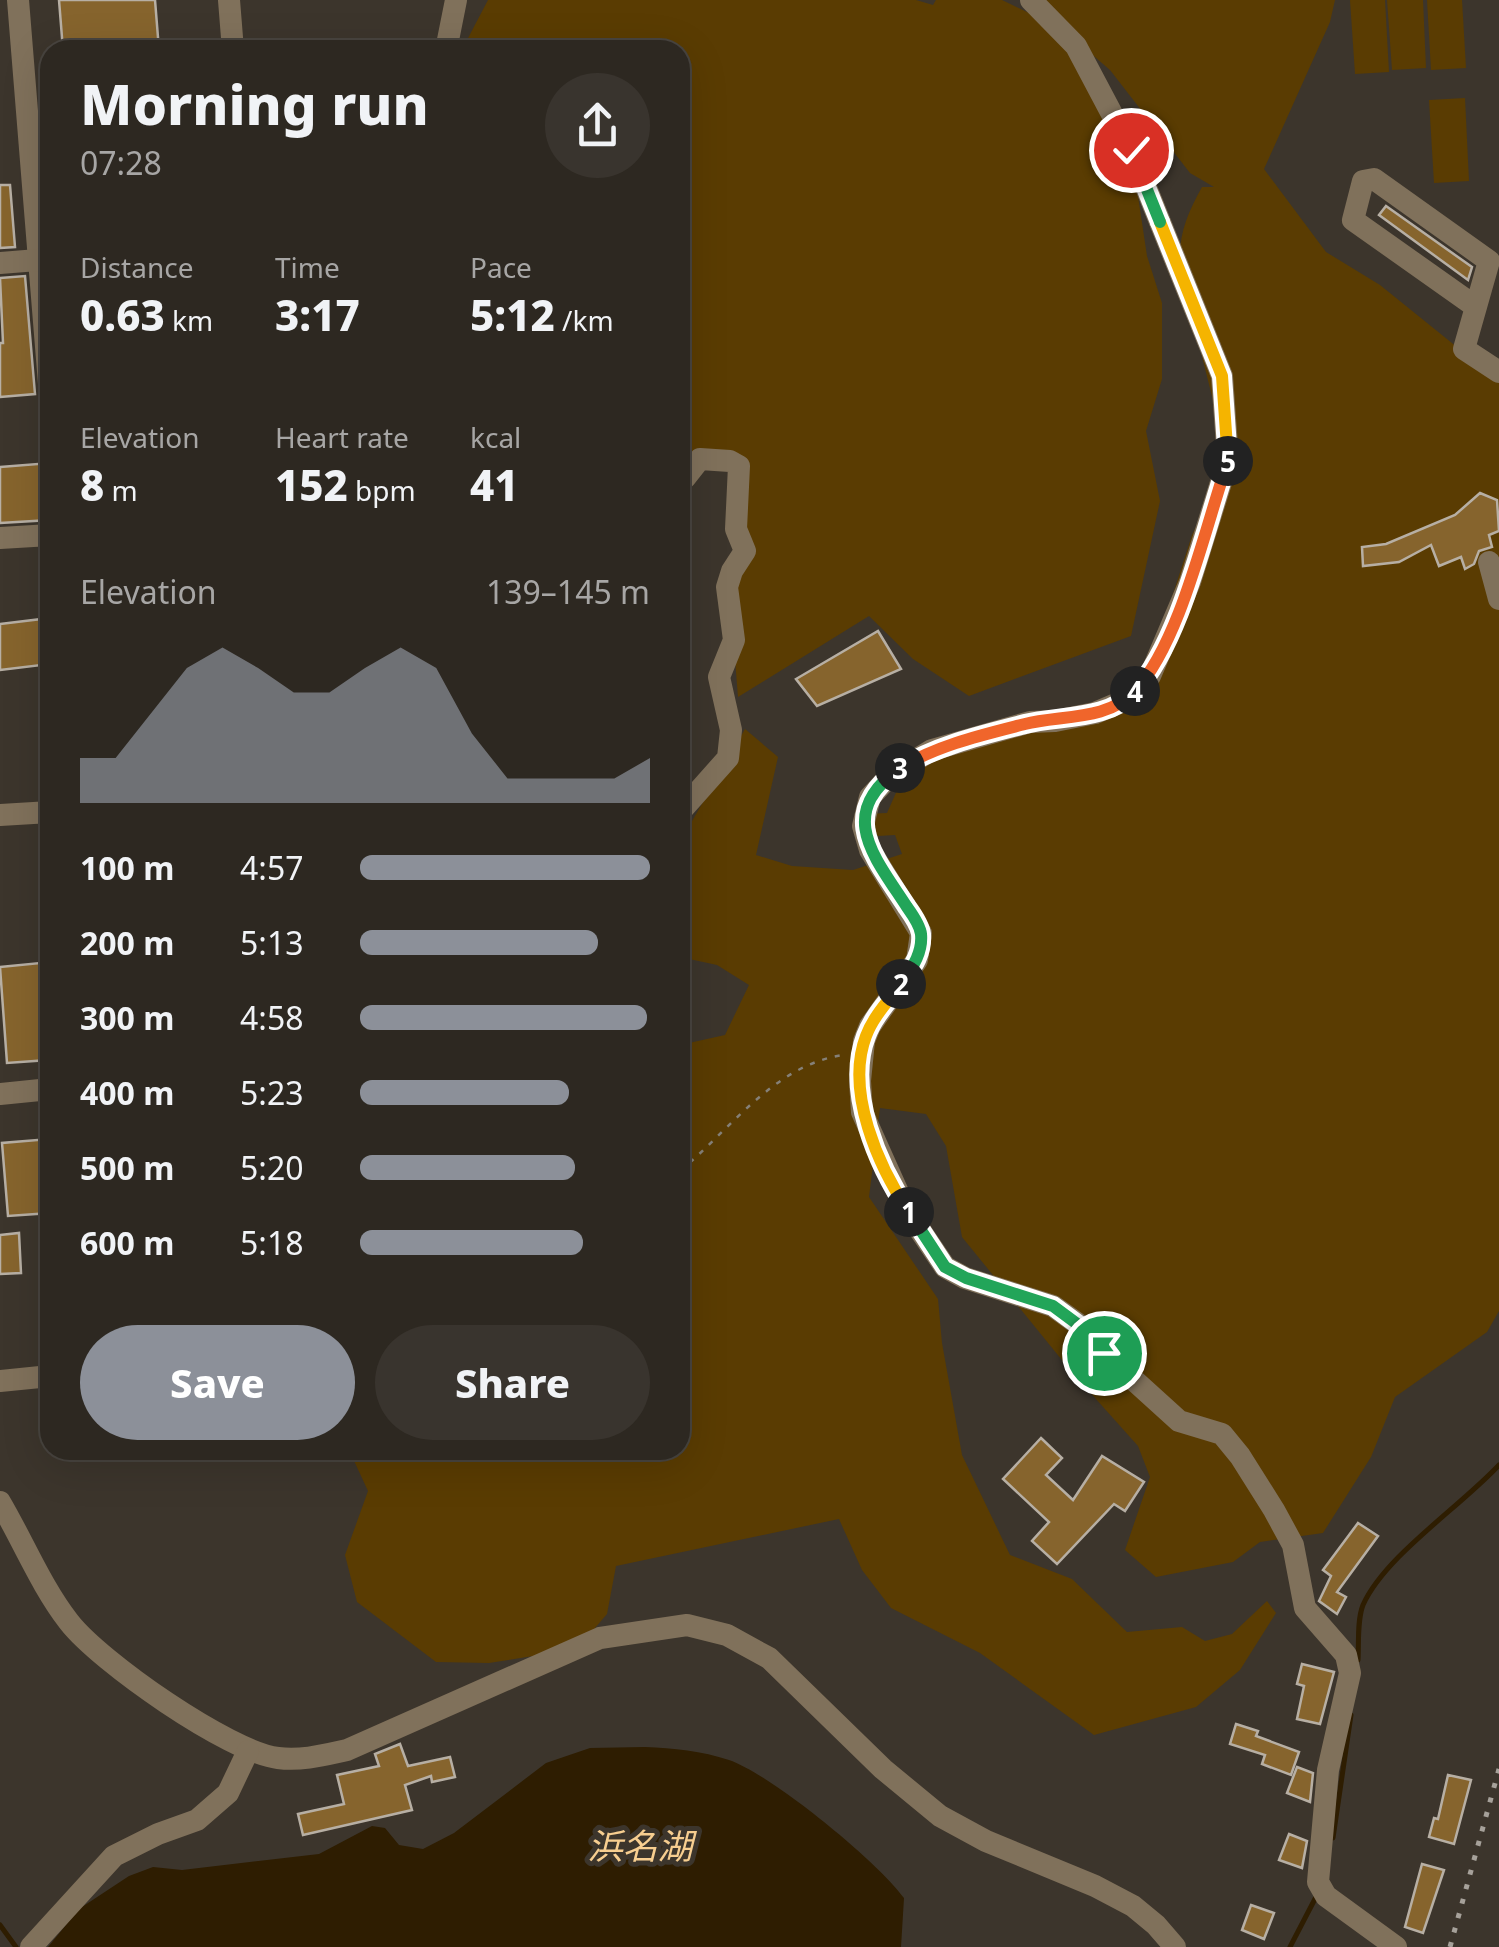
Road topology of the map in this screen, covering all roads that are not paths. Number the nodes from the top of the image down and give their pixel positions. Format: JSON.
{"nodes":[{"id":1,"x":18,"y":0,"type":"edge"},
{"id":2,"x":229,"y":0,"type":"edge"},
{"id":3,"x":456,"y":0,"type":"edge"},
{"id":4,"x":1031,"y":0,"type":"edge"},
{"id":5,"x":232,"y":40,"type":"edge"},
{"id":6,"x":448,"y":40,"type":"edge"},
{"id":7,"x":40,"y":228,"type":"edge"},
{"id":8,"x":40,"y":259,"type":"edge"},
{"id":9,"x":0,"y":263,"type":"edge"},
{"id":10,"x":1476,"y":307,"type":"junction"},
{"id":11,"x":1499,"y":372,"type":"edge"},
{"id":12,"x":690,"y":472,"type":"edge"},
{"id":13,"x":40,"y":536,"type":"edge"},
{"id":14,"x":0,"y":538,"type":"edge"},
{"id":15,"x":1489,"y":562,"type":"dead end"},
{"id":16,"x":1499,"y":599,"type":"edge"},
{"id":17,"x":690,"y":802,"type":"edge"},
{"id":18,"x":40,"y":813,"type":"edge"},
{"id":19,"x":0,"y":815,"type":"edge"},
{"id":20,"x":40,"y":1089,"type":"edge"},
{"id":21,"x":0,"y":1094,"type":"edge"},
{"id":22,"x":40,"y":1377,"type":"edge"},
{"id":23,"x":0,"y":1381,"type":"edge"},
{"id":24,"x":0,"y":1502,"type":"edge"},
{"id":25,"x":248,"y":1750,"type":"junction"},
{"id":26,"x":30,"y":1947,"type":"edge"},
{"id":27,"x":1176,"y":1947,"type":"edge"},
{"id":28,"x":1396,"y":1947,"type":"edge"}],
"edges":[{"from":1,"to":7,"type":"street"},
{"from":2,"to":5,"type":"street"},
{"from":3,"to":6,"type":"street"},
{"from":4,"to":28,"type":"street"},
{"from":8,"to":9,"type":"street"},
{"from":10,"to":10,"type":"street"},
{"from":10,"to":11,"type":"street"},
{"from":12,"to":17,"type":"street"},
{"from":13,"to":14,"type":"street"},
{"from":15,"to":16,"type":"street"},
{"from":18,"to":19,"type":"street"},
{"from":20,"to":21,"type":"street"},
{"from":22,"to":23,"type":"street"},
{"from":24,"to":25,"type":"street"},
{"from":25,"to":26,"type":"street"},
{"from":25,"to":27,"type":"street"}]}
